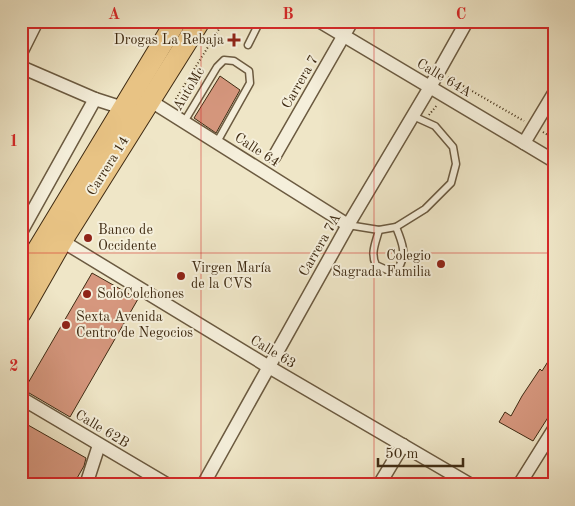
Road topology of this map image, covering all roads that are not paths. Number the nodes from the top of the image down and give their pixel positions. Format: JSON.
{"nodes":[{"id":1,"x":36,"y":21,"type":"edge"},
{"id":2,"x":176,"y":21,"type":"edge"},
{"id":3,"x":200,"y":21,"type":"edge"},
{"id":4,"x":260,"y":21,"type":"edge"},
{"id":5,"x":319,"y":21,"type":"edge"},
{"id":6,"x":352,"y":21,"type":"edge"},
{"id":7,"x":467,"y":21,"type":"edge"},
{"id":8,"x":344,"y":36,"type":"junction"},
{"id":9,"x":248,"y":45,"type":"dead end"},
{"id":10,"x":21,"y":53,"type":"edge"},
{"id":11,"x":21,"y":67,"type":"edge"},
{"id":12,"x":430,"y":87,"type":"junction"},
{"id":13,"x":554,"y":93,"type":"edge"},
{"id":14,"x":95,"y":99,"type":"junction"},
{"id":15,"x":150,"y":100,"type":"junction"},
{"id":16,"x":124,"y":108,"type":"junction"},
{"id":17,"x":413,"y":116,"type":"junction"},
{"id":18,"x":184,"y":122,"type":"junction"},
{"id":19,"x":216,"y":142,"type":"junction"},
{"id":20,"x":524,"y":143,"type":"junction"},
{"id":21,"x":274,"y":157,"type":"dead end"},
{"id":22,"x":554,"y":161,"type":"edge"},
{"id":23,"x":348,"y":226,"type":"junction"},
{"id":24,"x":396,"y":227,"type":"junction"},
{"id":25,"x":22,"y":228,"type":"edge"},
{"id":26,"x":379,"y":230,"type":"junction"},
{"id":27,"x":54,"y":239,"type":"junction"},
{"id":28,"x":21,"y":276,"type":"edge"},
{"id":29,"x":21,"y":313,"type":"edge"},
{"id":30,"x":268,"y":367,"type":"junction"},
{"id":31,"x":21,"y":398,"type":"edge"},
{"id":32,"x":554,"y":429,"type":"edge"},
{"id":33,"x":99,"y":445,"type":"junction"},
{"id":34,"x":403,"y":445,"type":"junction"},
{"id":35,"x":86,"y":485,"type":"edge"},
{"id":36,"x":168,"y":485,"type":"edge"},
{"id":37,"x":203,"y":485,"type":"edge"},
{"id":38,"x":380,"y":485,"type":"edge"},
{"id":39,"x":471,"y":485,"type":"edge"},
{"id":40,"x":520,"y":485,"type":"edge"}],
"edges":[{"from":1,"to":10,"type":"street"},
{"from":2,"to":16,"type":"main road","name":"Carrera 14"},
{"from":3,"to":15,"type":"main road","name":"Carrera 14"},
{"from":4,"to":9,"type":"lane"},
{"from":5,"to":8,"type":"street","name":"Calle 64A"},
{"from":6,"to":8,"type":"street","name":"Carrera 7"},
{"from":7,"to":12,"type":"street","name":"Carrera 7A"},
{"from":8,"to":12,"type":"street","name":"Calle 64A"},
{"from":8,"to":21,"type":"street","name":"Carrera 7"},
{"from":11,"to":14,"type":"street"},
{"from":12,"to":17,"type":"street","name":"Carrera 7A"},
{"from":12,"to":20,"type":"street","name":"Calle 64A"},
{"from":13,"to":20,"type":"street"},
{"from":14,"to":16,"type":"street"},
{"from":14,"to":25,"type":"street"},
{"from":15,"to":18,"type":"street","name":"Calle 64"},
{"from":15,"to":27,"type":"main road","name":"Carrera 14"},
{"from":16,"to":27,"type":"main road","name":"Carrera 14"},
{"from":17,"to":23,"type":"street","name":"Carrera 7A"},
{"from":17,"to":24,"type":"lane"},
{"from":18,"to":19,"type":"street","name":"Calle 64"},
{"from":18,"to":19,"type":"lane","name":"AutoMc"},
{"from":19,"to":23,"type":"street","name":"Calle 64"},
{"from":20,"to":22,"type":"street","name":"Calle 64A"},
{"from":23,"to":26,"type":"lane"},
{"from":23,"to":30,"type":"street","name":"Carrera 7A"},
{"from":24,"to":26,"type":"lane"},
{"from":24,"to":26,"type":"lane"},
{"from":25,"to":27,"type":"street","name":"Calle 63"},
{"from":27,"to":28,"type":"main road","name":"Carrera 14"},
{"from":27,"to":29,"type":"main road","name":"Carrera 14"},
{"from":27,"to":30,"type":"street","name":"Calle 63"},
{"from":30,"to":34,"type":"street","name":"Calle 63"},
{"from":30,"to":37,"type":"street","name":"Carrera 7A"},
{"from":31,"to":33,"type":"street","name":"Calle 62B"},
{"from":32,"to":40,"type":"street"},
{"from":33,"to":35,"type":"street"},
{"from":33,"to":36,"type":"street","name":"Calle 62B"},
{"from":34,"to":38,"type":"street"},
{"from":34,"to":39,"type":"street","name":"Calle 63"}]}
